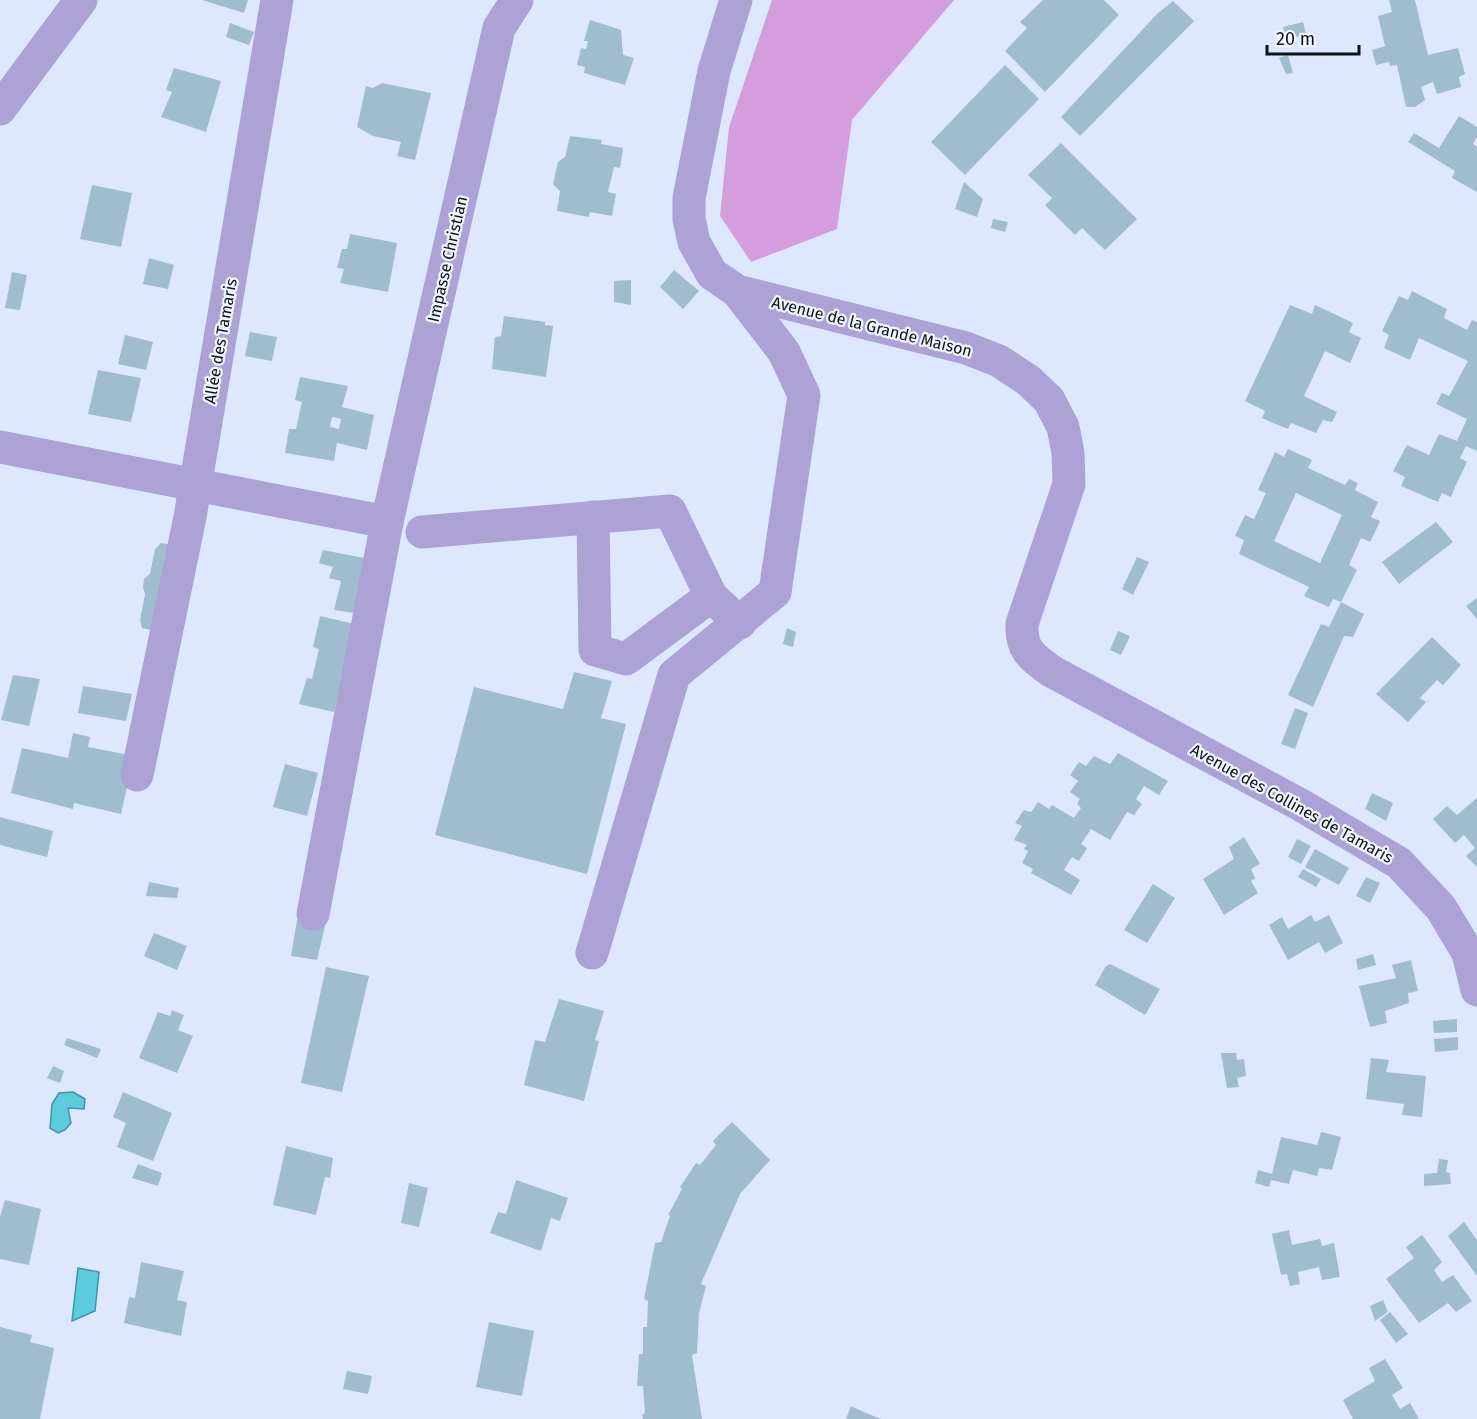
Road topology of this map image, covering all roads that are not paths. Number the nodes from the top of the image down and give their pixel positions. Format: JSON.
{"nodes":[{"id":1,"x":81,"y":0,"type":"edge"},
{"id":2,"x":277,"y":0,"type":"edge"},
{"id":3,"x":517,"y":0,"type":"edge"},
{"id":4,"x":736,"y":0,"type":"edge"},
{"id":5,"x":0,"y":109,"type":"edge"},
{"id":6,"x":736,"y":291,"type":"junction"},
{"id":7,"x":0,"y":447,"type":"edge"},
{"id":8,"x":196,"y":484,"type":"junction"},
{"id":9,"x":593,"y":518,"type":"junction"},
{"id":10,"x":387,"y":522,"type":"junction"},
{"id":11,"x":422,"y":532,"type":"dead end"},
{"id":12,"x":711,"y":596,"type":"junction"},
{"id":13,"x":740,"y":623,"type":"junction"},
{"id":14,"x":1051,"y":671,"type":"joint"},
{"id":15,"x":137,"y":774,"type":"dead end"},
{"id":16,"x":313,"y":914,"type":"dead end"},
{"id":17,"x":592,"y":953,"type":"dead end"},
{"id":18,"x":1477,"y":990,"type":"edge"}],
"edges":[{"from":1,"to":5,"type":"street"},
{"from":2,"to":8,"type":"street","name":"Allée des Tamaris"},
{"from":3,"to":10,"type":"street","name":"Impasse Christian"},
{"from":4,"to":6,"type":"street","name":"Avenue de la Grande Maison"},
{"from":6,"to":13,"type":"street"},
{"from":6,"to":14,"type":"street","name":"Avenue de la Grande Maison"},
{"from":7,"to":8,"type":"street"},
{"from":8,"to":10,"type":"street"},
{"from":8,"to":15,"type":"street","name":"Allée des Tamaris"},
{"from":9,"to":11,"type":"street"},
{"from":9,"to":12,"type":"street"},
{"from":9,"to":12,"type":"street"},
{"from":10,"to":16,"type":"street","name":"Impasse Christian"},
{"from":12,"to":13,"type":"street"},
{"from":13,"to":17,"type":"street"},
{"from":14,"to":18,"type":"street","name":"Avenue des Collines de Tamaris"}]}
